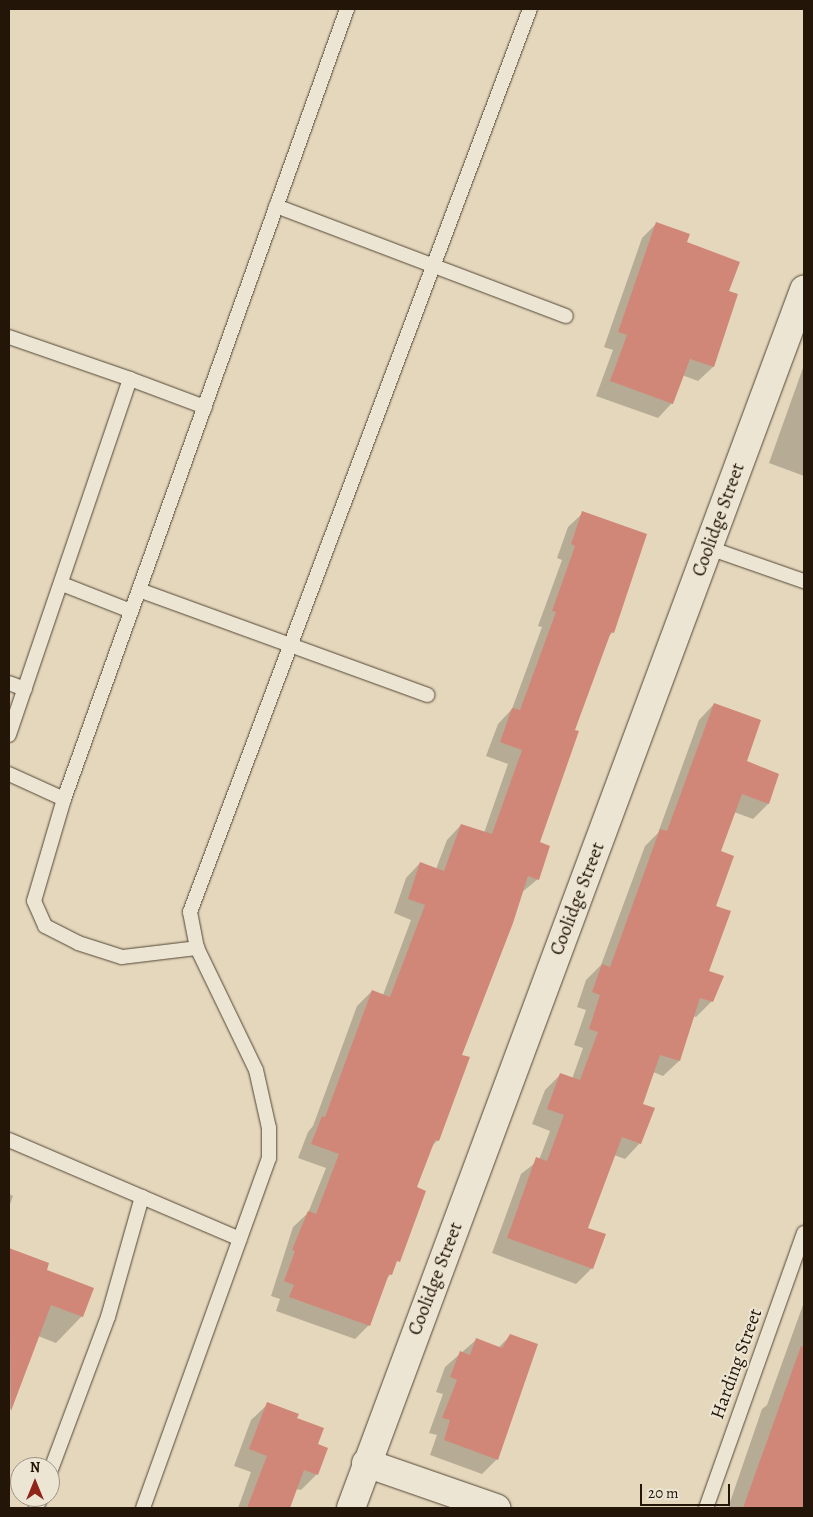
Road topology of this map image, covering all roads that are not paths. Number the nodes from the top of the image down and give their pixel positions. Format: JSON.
{"nodes":[{"id":1,"x":347,"y":9,"type":"edge"},
{"id":2,"x":530,"y":9,"type":"edge"},
{"id":3,"x":276,"y":206,"type":"junction"},
{"id":4,"x":433,"y":268,"type":"junction"},
{"id":5,"x":804,"y":290,"type":"edge"},
{"id":6,"x":566,"y":316,"type":"dead end"},
{"id":7,"x":9,"y":337,"type":"edge"},
{"id":8,"x":130,"y":379,"type":"junction"},
{"id":9,"x":204,"y":407,"type":"junction"},
{"id":10,"x":709,"y":548,"type":"junction"},
{"id":11,"x":804,"y":581,"type":"edge"},
{"id":12,"x":62,"y":584,"type":"junction"},
{"id":13,"x":139,"y":590,"type":"junction"},
{"id":14,"x":131,"y":610,"type":"junction"},
{"id":15,"x":291,"y":645,"type":"junction"},
{"id":16,"x":9,"y":682,"type":"edge"},
{"id":17,"x":25,"y":689,"type":"junction"},
{"id":18,"x":428,"y":695,"type":"dead end"},
{"id":19,"x":9,"y":734,"type":"edge"},
{"id":20,"x":9,"y":774,"type":"edge"},
{"id":21,"x":64,"y":800,"type":"junction"},
{"id":22,"x":197,"y":948,"type":"junction"},
{"id":23,"x":9,"y":1140,"type":"edge"},
{"id":24,"x":142,"y":1197,"type":"junction"},
{"id":25,"x":804,"y":1233,"type":"edge"},
{"id":26,"x":240,"y":1239,"type":"junction"},
{"id":27,"x":56,"y":1457,"type":"edge"},
{"id":28,"x":366,"y":1463,"type":"junction"},
{"id":29,"x":143,"y":1508,"type":"edge"},
{"id":30,"x":351,"y":1508,"type":"edge"},
{"id":31,"x":496,"y":1508,"type":"edge"},
{"id":32,"x":706,"y":1508,"type":"edge"}],
"edges":[{"from":1,"to":3,"type":"lane"},
{"from":2,"to":4,"type":"lane"},
{"from":3,"to":4,"type":"lane"},
{"from":3,"to":9,"type":"lane"},
{"from":4,"to":6,"type":"lane"},
{"from":4,"to":15,"type":"lane"},
{"from":5,"to":10,"type":"street","name":"Coolidge Street"},
{"from":7,"to":8,"type":"lane"},
{"from":8,"to":9,"type":"lane"},
{"from":8,"to":12,"type":"lane"},
{"from":9,"to":13,"type":"lane"},
{"from":10,"to":11,"type":"lane"},
{"from":10,"to":28,"type":"street","name":"Coolidge Street"},
{"from":12,"to":14,"type":"lane"},
{"from":12,"to":17,"type":"lane"},
{"from":13,"to":14,"type":"lane"},
{"from":13,"to":15,"type":"lane"},
{"from":14,"to":21,"type":"lane"},
{"from":15,"to":18,"type":"lane"},
{"from":15,"to":22,"type":"lane"},
{"from":16,"to":17,"type":"lane"},
{"from":17,"to":19,"type":"lane"},
{"from":20,"to":21,"type":"lane"},
{"from":21,"to":22,"type":"lane"},
{"from":22,"to":26,"type":"lane"},
{"from":23,"to":24,"type":"lane"},
{"from":24,"to":26,"type":"lane"},
{"from":24,"to":27,"type":"lane"},
{"from":25,"to":32,"type":"lane","name":"Harding Street"},
{"from":26,"to":29,"type":"lane"},
{"from":28,"to":30,"type":"street","name":"Coolidge Street"},
{"from":28,"to":31,"type":"street"}]}
